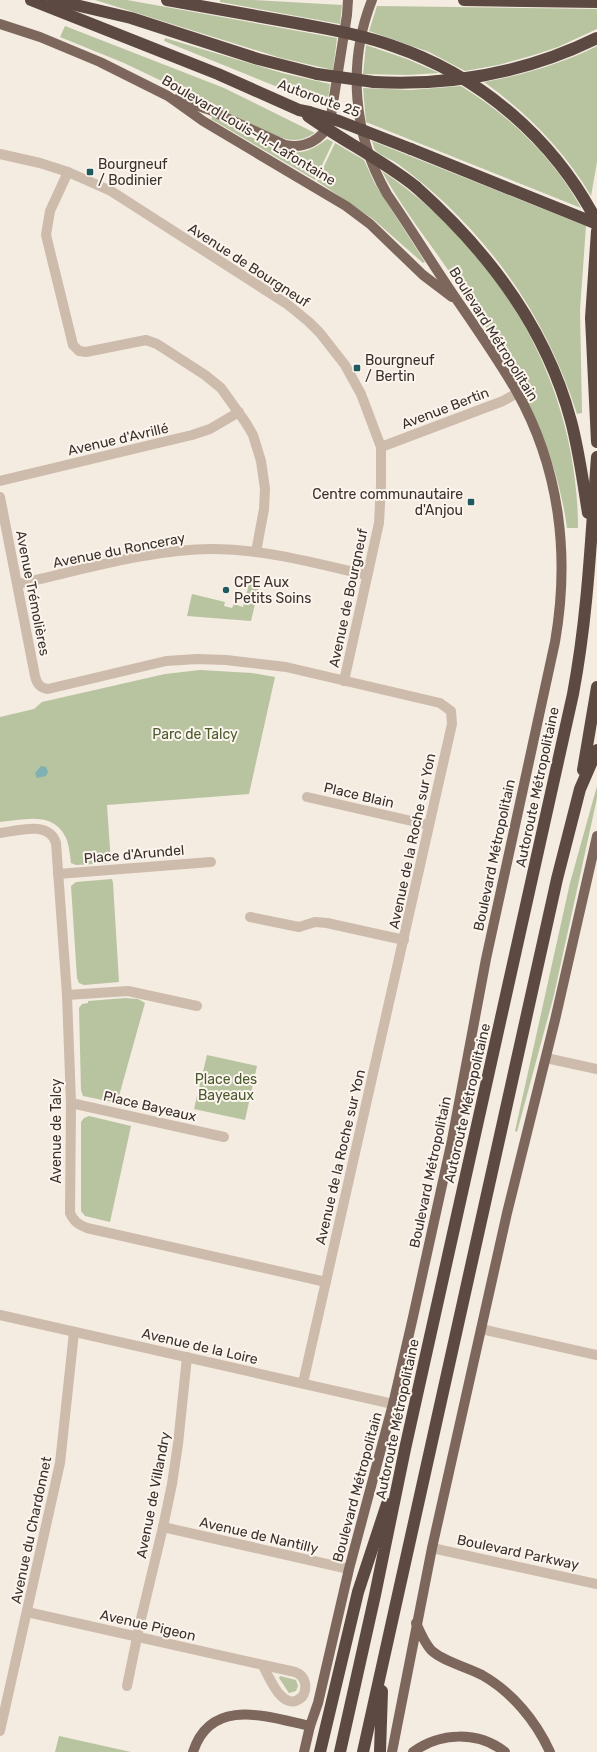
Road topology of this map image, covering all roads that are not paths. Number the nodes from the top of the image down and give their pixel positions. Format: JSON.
{"nodes":[{"id":1,"x":31,"y":0,"type":"edge"},
{"id":2,"x":54,"y":0,"type":"edge"},
{"id":3,"x":167,"y":0,"type":"edge"},
{"id":4,"x":348,"y":0,"type":"edge"},
{"id":5,"x":372,"y":0,"type":"edge"},
{"id":6,"x":464,"y":0,"type":"edge"},
{"id":7,"x":597,"y":2,"type":"edge"},
{"id":8,"x":0,"y":24,"type":"edge"},
{"id":9,"x":597,"y":38,"type":"edge"},
{"id":10,"x":168,"y":96,"type":"junction"},
{"id":11,"x":305,"y":113,"type":"junction"},
{"id":12,"x":0,"y":154,"type":"edge"},
{"id":13,"x":68,"y":172,"type":"junction"},
{"id":14,"x":597,"y":223,"type":"edge"},
{"id":15,"x":597,"y":232,"type":"edge"},
{"id":16,"x":458,"y":302,"type":"junction"},
{"id":17,"x":517,"y":393,"type":"junction"},
{"id":18,"x":239,"y":412,"type":"junction"},
{"id":19,"x":597,"y":442,"type":"edge"},
{"id":20,"x":381,"y":447,"type":"junction"},
{"id":21,"x":597,"y":457,"type":"edge"},
{"id":22,"x":0,"y":482,"type":"edge"},
{"id":23,"x":0,"y":497,"type":"edge"},
{"id":24,"x":591,"y":537,"type":"junction"},
{"id":25,"x":256,"y":552,"type":"junction"},
{"id":26,"x":367,"y":575,"type":"junction"},
{"id":27,"x":18,"y":584,"type":"junction"},
{"id":28,"x":344,"y":681,"type":"junction"},
{"id":29,"x":597,"y":687,"type":"edge"},
{"id":30,"x":46,"y":689,"type":"joint"},
{"id":31,"x":597,"y":750,"type":"edge"},
{"id":32,"x":580,"y":789,"type":"junction"},
{"id":33,"x":307,"y":798,"type":"dead end"},
{"id":34,"x":429,"y":825,"type":"junction"},
{"id":35,"x":0,"y":833,"type":"edge"},
{"id":36,"x":597,"y":836,"type":"edge"},
{"id":37,"x":211,"y":862,"type":"dead end"},
{"id":38,"x":58,"y":874,"type":"junction"},
{"id":39,"x":250,"y":917,"type":"dead end"},
{"id":40,"x":404,"y":940,"type":"junction"},
{"id":41,"x":67,"y":995,"type":"junction"},
{"id":42,"x":197,"y":1006,"type":"dead end"},
{"id":43,"x":546,"y":1058,"type":"junction"},
{"id":44,"x":597,"y":1069,"type":"edge"},
{"id":45,"x":71,"y":1103,"type":"junction"},
{"id":46,"x":224,"y":1137,"type":"dead end"},
{"id":47,"x":326,"y":1282,"type":"junction"},
{"id":48,"x":0,"y":1315,"type":"edge"},
{"id":49,"x":481,"y":1329,"type":"junction"},
{"id":50,"x":74,"y":1332,"type":"junction"},
{"id":51,"x":597,"y":1355,"type":"edge"},
{"id":52,"x":187,"y":1357,"type":"junction"},
{"id":53,"x":303,"y":1383,"type":"junction"},
{"id":54,"x":393,"y":1404,"type":"junction"},
{"id":55,"x":405,"y":1449,"type":"junction"},
{"id":56,"x":163,"y":1527,"type":"junction"},
{"id":57,"x":432,"y":1548,"type":"junction"},
{"id":58,"x":349,"y":1569,"type":"junction"},
{"id":59,"x":597,"y":1584,"type":"edge"},
{"id":60,"x":27,"y":1612,"type":"junction"},
{"id":61,"x":416,"y":1623,"type":"junction"},
{"id":62,"x":136,"y":1637,"type":"junction"},
{"id":63,"x":384,"y":1658,"type":"junction"},
{"id":64,"x":263,"y":1666,"type":"dead end"},
{"id":65,"x":127,"y":1686,"type":"dead end"},
{"id":66,"x":310,"y":1726,"type":"junction"},
{"id":67,"x":0,"y":1731,"type":"edge"},
{"id":68,"x":193,"y":1752,"type":"edge"},
{"id":69,"x":304,"y":1752,"type":"edge"},
{"id":70,"x":320,"y":1752,"type":"edge"},
{"id":71,"x":340,"y":1752,"type":"edge"},
{"id":72,"x":363,"y":1752,"type":"edge"},
{"id":73,"x":380,"y":1752,"type":"edge"},
{"id":74,"x":392,"y":1752,"type":"edge"},
{"id":75,"x":413,"y":1752,"type":"edge"},
{"id":76,"x":505,"y":1752,"type":"edge"},
{"id":77,"x":550,"y":1752,"type":"edge"}],
"edges":[{"from":1,"to":11,"type":"highway","name":"Autoroute 25"},
{"from":2,"to":9,"type":"highway","bridge":true},
{"from":3,"to":14,"type":"highway","bridge":true},
{"from":4,"to":10,"type":"main road"},
{"from":5,"to":16,"type":"main road","name":"Boulevard Métropolitain"},
{"from":6,"to":7,"type":"highway"},
{"from":8,"to":10,"type":"main road","name":"Boulevard Louis-H.-Lafontaine"},
{"from":10,"to":16,"type":"main road","name":"Boulevard Louis-H.-Lafontaine"},
{"from":11,"to":14,"type":"highway","name":"Autoroute 25","bridge":true},
{"from":11,"to":24,"type":"highway","bridge":true},
{"from":12,"to":13,"type":"street","name":"Avenue de Bourgneuf"},
{"from":13,"to":18,"type":"street"},
{"from":13,"to":20,"type":"street","name":"Avenue de Bourgneuf"},
{"from":15,"to":19,"type":"highway"},
{"from":16,"to":17,"type":"main road","name":"Boulevard Métropolitain"},
{"from":17,"to":20,"type":"street","name":"Avenue Bertin"},
{"from":17,"to":54,"type":"main road","name":"Boulevard Métropolitain"},
{"from":18,"to":22,"type":"street","name":"Avenue d'Avrillé"},
{"from":18,"to":25,"type":"street"},
{"from":20,"to":26,"type":"street","name":"Avenue de Bourgneuf"},
{"from":21,"to":24,"type":"highway","name":"Autoroute Métropolitaine"},
{"from":23,"to":27,"type":"street","name":"Avenue Trémolières"},
{"from":24,"to":55,"type":"highway","name":"Autoroute Métropolitaine"},
{"from":25,"to":26,"type":"street","name":"Avenue du Ronceray"},
{"from":25,"to":27,"type":"street","name":"Avenue du Ronceray"},
{"from":26,"to":28,"type":"street","name":"Avenue de Bourgneuf"},
{"from":27,"to":30,"type":"street","name":"Avenue Trémolières"},
{"from":28,"to":30,"type":"street","name":"Avenue de la Roche sur Yon"},
{"from":28,"to":34,"type":"street","name":"Avenue de la Roche sur Yon"},
{"from":29,"to":32,"type":"highway"},
{"from":31,"to":32,"type":"highway"},
{"from":32,"to":63,"type":"highway"},
{"from":33,"to":34,"type":"street","name":"Place Blain"},
{"from":34,"to":40,"type":"street","name":"Avenue de la Roche sur Yon"},
{"from":35,"to":38,"type":"street","name":"Avenue de Talcy"},
{"from":36,"to":43,"type":"main road"},
{"from":37,"to":38,"type":"street","name":"Place d'Arundel"},
{"from":38,"to":41,"type":"street","name":"Avenue de Talcy"},
{"from":39,"to":40,"type":"street"},
{"from":40,"to":47,"type":"street","name":"Avenue de la Roche sur Yon"},
{"from":41,"to":42,"type":"street"},
{"from":41,"to":45,"type":"street","name":"Avenue de Talcy"},
{"from":43,"to":44,"type":"street"},
{"from":43,"to":49,"type":"main road"},
{"from":45,"to":46,"type":"street","name":"Place Bayeaux"},
{"from":45,"to":47,"type":"street","name":"Avenue de Talcy"},
{"from":47,"to":53,"type":"street","name":"Avenue de la Roche sur Yon"},
{"from":48,"to":50,"type":"street","name":"Avenue de la Loire"},
{"from":49,"to":51,"type":"street"},
{"from":49,"to":57,"type":"main road"},
{"from":50,"to":52,"type":"street","name":"Avenue de la Loire"},
{"from":50,"to":60,"type":"street","name":"Avenue du Chardonnet"},
{"from":52,"to":53,"type":"street","name":"Avenue de la Loire"},
{"from":52,"to":56,"type":"street","name":"Avenue de Villandry"},
{"from":53,"to":54,"type":"street","name":"Avenue de la Loire"},
{"from":54,"to":58,"type":"main road","name":"Boulevard Métropolitain"},
{"from":55,"to":70,"type":"highway"},
{"from":55,"to":71,"type":"highway","name":"Autoroute Métropolitaine"},
{"from":56,"to":58,"type":"street","name":"Avenue de Nantilly"},
{"from":56,"to":62,"type":"street","name":"Avenue de Villandry"},
{"from":57,"to":59,"type":"street","name":"Boulevard Parkway"},
{"from":57,"to":61,"type":"main road"},
{"from":58,"to":66,"type":"main road","name":"Boulevard Métropolitain"},
{"from":60,"to":62,"type":"street","name":"Avenue Pigeon"},
{"from":60,"to":67,"type":"street","name":"Avenue du Chardonnet"},
{"from":61,"to":74,"type":"main road"},
{"from":61,"to":77,"type":"main road"},
{"from":62,"to":64,"type":"street","name":"Avenue Pigeon"},
{"from":62,"to":65,"type":"street","name":"Avenue de Villandry"},
{"from":63,"to":72,"type":"highway"},
{"from":63,"to":73,"type":"highway"},
{"from":66,"to":68,"type":"main road"},
{"from":66,"to":69,"type":"main road","name":"Boulevard Métropolitain"},
{"from":75,"to":76,"type":"main road"}]}
